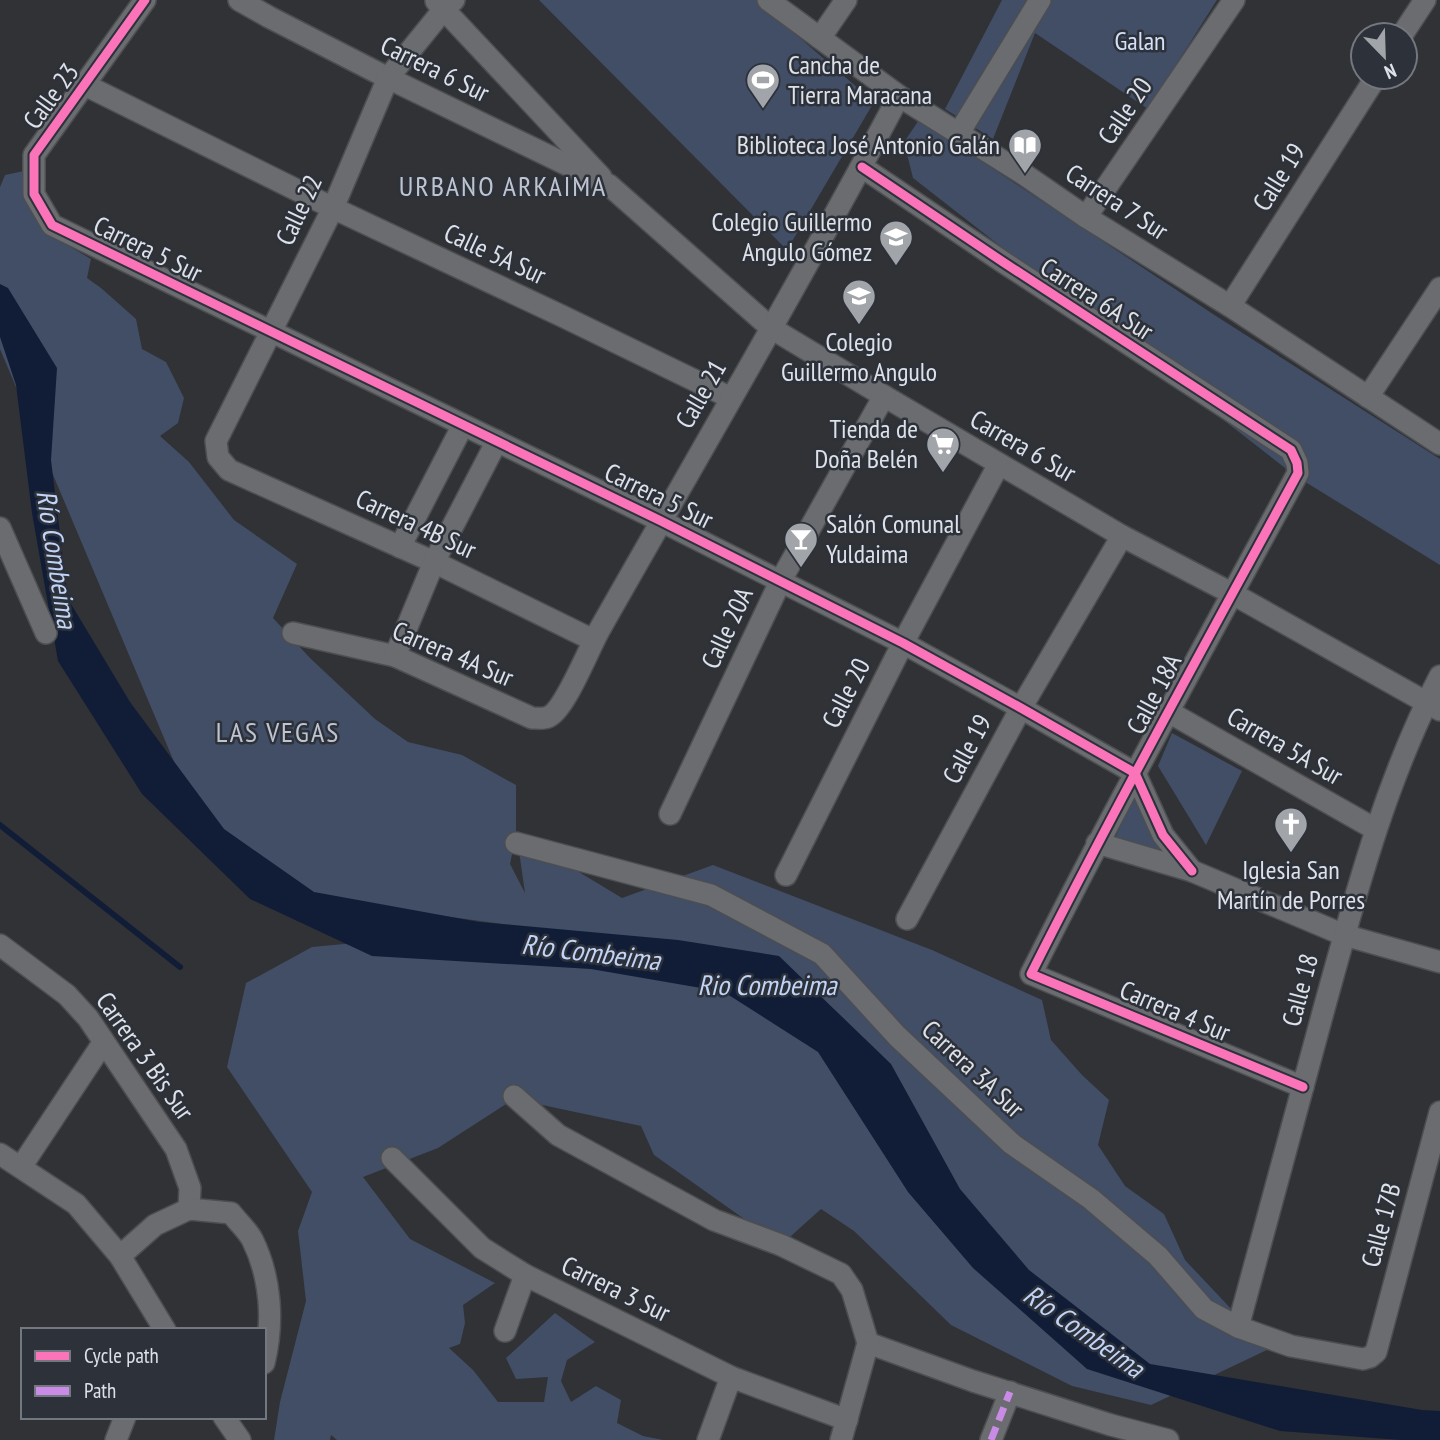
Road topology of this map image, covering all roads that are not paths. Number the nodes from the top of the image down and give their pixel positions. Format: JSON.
{"nodes":[{"id":1,"x":145,"y":0,"type":"edge"},
{"id":2,"x":239,"y":0,"type":"edge"},
{"id":3,"x":768,"y":0,"type":"edge"},
{"id":4,"x":846,"y":0,"type":"edge"},
{"id":5,"x":1040,"y":0,"type":"edge"},
{"id":6,"x":1234,"y":0,"type":"edge"},
{"id":7,"x":1425,"y":0,"type":"edge"},
{"id":8,"x":444,"y":3,"type":"edge"},
{"id":9,"x":1411,"y":21,"type":"edge"},
{"id":10,"x":820,"y":38,"type":"junction"},
{"id":11,"x":388,"y":78,"type":"junction"},
{"id":12,"x":85,"y":86,"type":"junction"},
{"id":13,"x":1367,"y":91,"type":"edge"},
{"id":14,"x":899,"y":96,"type":"junction"},
{"id":15,"x":959,"y":133,"type":"junction"},
{"id":16,"x":862,"y":167,"type":"junction"},
{"id":17,"x":608,"y":185,"type":"junction"},
{"id":18,"x":333,"y":208,"type":"junction"},
{"id":19,"x":1086,"y":217,"type":"junction"},
{"id":20,"x":52,"y":225,"type":"joint"},
{"id":21,"x":1440,"y":288,"type":"edge"},
{"id":22,"x":1230,"y":306,"type":"junction"},
{"id":23,"x":771,"y":328,"type":"junction"},
{"id":24,"x":271,"y":333,"type":"junction"},
{"id":25,"x":884,"y":396,"type":"junction"},
{"id":26,"x":1368,"y":397,"type":"junction"},
{"id":27,"x":731,"y":398,"type":"junction"},
{"id":28,"x":463,"y":425,"type":"junction"},
{"id":29,"x":497,"y":441,"type":"junction"},
{"id":30,"x":1440,"y":444,"type":"edge"},
{"id":31,"x":218,"y":457,"type":"joint"},
{"id":32,"x":999,"y":464,"type":"junction"},
{"id":33,"x":1298,"y":473,"type":"joint"},
{"id":34,"x":661,"y":521,"type":"junction"},
{"id":35,"x":0,"y":528,"type":"edge"},
{"id":36,"x":1122,"y":536,"type":"junction"},
{"id":37,"x":400,"y":547,"type":"junction"},
{"id":38,"x":434,"y":562,"type":"junction"},
{"id":39,"x":781,"y":580,"type":"junction"},
{"id":40,"x":1233,"y":594,"type":"junction"},
{"id":41,"x":46,"y":633,"type":"dead end"},
{"id":42,"x":293,"y":634,"type":"dead end"},
{"id":43,"x":593,"y":640,"type":"junction"},
{"id":44,"x":903,"y":643,"type":"junction"},
{"id":45,"x":395,"y":656,"type":"junction"},
{"id":46,"x":1440,"y":676,"type":"edge"},
{"id":47,"x":1433,"y":707,"type":"edge"},
{"id":48,"x":1021,"y":708,"type":"junction"},
{"id":49,"x":1167,"y":711,"type":"junction"},
{"id":50,"x":549,"y":718,"type":"joint"},
{"id":51,"x":1135,"y":773,"type":"junction"},
{"id":52,"x":670,"y":814,"type":"dead end"},
{"id":53,"x":1375,"y":829,"type":"junction"},
{"id":54,"x":516,"y":843,"type":"dead end"},
{"id":55,"x":1097,"y":843,"type":"junction"},
{"id":56,"x":1192,"y":871,"type":"junction"},
{"id":57,"x":786,"y":876,"type":"dead end"},
{"id":58,"x":907,"y":919,"type":"dead end"},
{"id":59,"x":1344,"y":934,"type":"junction"},
{"id":60,"x":0,"y":945,"type":"edge"},
{"id":61,"x":1440,"y":962,"type":"edge"},
{"id":62,"x":1031,"y":974,"type":"joint"},
{"id":63,"x":103,"y":1042,"type":"junction"},
{"id":64,"x":1303,"y":1087,"type":"junction"},
{"id":65,"x":514,"y":1096,"type":"dead end"},
{"id":66,"x":1440,"y":1112,"type":"edge"},
{"id":67,"x":0,"y":1154,"type":"edge"},
{"id":68,"x":392,"y":1158,"type":"dead end"},
{"id":69,"x":21,"y":1167,"type":"junction"},
{"id":70,"x":189,"y":1209,"type":"junction"},
{"id":71,"x":120,"y":1256,"type":"junction"},
{"id":72,"x":525,"y":1275,"type":"junction"},
{"id":73,"x":1238,"y":1327,"type":"junction"},
{"id":74,"x":164,"y":1328,"type":"edge"},
{"id":75,"x":505,"y":1331,"type":"dead end"},
{"id":76,"x":868,"y":1343,"type":"junction"},
{"id":77,"x":266,"y":1350,"type":"edge"},
{"id":78,"x":1376,"y":1352,"type":"joint"},
{"id":79,"x":731,"y":1377,"type":"junction"},
{"id":80,"x":1010,"y":1392,"type":"junction"},
{"id":81,"x":123,"y":1419,"type":"edge"},
{"id":82,"x":844,"y":1430,"type":"edge"},
{"id":83,"x":1110,"y":1433,"type":"edge"},
{"id":84,"x":116,"y":1440,"type":"edge"},
{"id":85,"x":708,"y":1440,"type":"edge"},
{"id":86,"x":991,"y":1440,"type":"edge"},
{"id":87,"x":1168,"y":1440,"type":"edge"}],
"edges":[{"from":1,"to":12,"type":"street","name":"Calle 23"},
{"from":2,"to":11,"type":"street","name":"Carrera 6 Sur"},
{"from":3,"to":10,"type":"street","name":"Carrera 7 Sur"},
{"from":4,"to":10,"type":"street"},
{"from":5,"to":15,"type":"street"},
{"from":6,"to":19,"type":"street","name":"Calle 20"},
{"from":7,"to":9,"type":"street"},
{"from":8,"to":11,"type":"street","name":"Calle 22"},
{"from":8,"to":17,"type":"street","name":"Carrera 6 Sur"},
{"from":10,"to":14,"type":"street","name":"Carrera 7 Sur"},
{"from":11,"to":17,"type":"street","name":"Carrera 6 Sur"},
{"from":11,"to":18,"type":"street","name":"Calle 22"},
{"from":12,"to":18,"type":"street","name":"Calle 5A Sur"},
{"from":12,"to":20,"type":"street","name":"Calle 23"},
{"from":13,"to":22,"type":"street","name":"Calle 19"},
{"from":14,"to":15,"type":"street","name":"Carrera 7 Sur"},
{"from":14,"to":16,"type":"street","name":"Calle 21"},
{"from":15,"to":19,"type":"street","name":"Carrera 7 Sur"},
{"from":16,"to":23,"type":"street","name":"Calle 21"},
{"from":16,"to":33,"type":"street","name":"Carrera 6A Sur"},
{"from":17,"to":23,"type":"street","name":"Carrera 6 Sur"},
{"from":18,"to":24,"type":"street","name":"Calle 22"},
{"from":18,"to":27,"type":"street","name":"Calle 5A Sur"},
{"from":19,"to":22,"type":"street","name":"Carrera 7 Sur"},
{"from":20,"to":24,"type":"street","name":"Carrera 5 Sur"},
{"from":21,"to":26,"type":"street"},
{"from":22,"to":26,"type":"street","name":"Carrera 7 Sur"},
{"from":23,"to":25,"type":"street","name":"Carrera 6 Sur"},
{"from":23,"to":27,"type":"street","name":"Calle 21"},
{"from":24,"to":28,"type":"street","name":"Carrera 5 Sur"},
{"from":24,"to":31,"type":"street","name":"Calle 22"},
{"from":25,"to":32,"type":"street","name":"Carrera 6 Sur"},
{"from":25,"to":39,"type":"street","name":"Calle 20A"},
{"from":26,"to":30,"type":"street","name":"Carrera 7 Sur"},
{"from":27,"to":34,"type":"street","name":"Calle 21"},
{"from":28,"to":29,"type":"street","name":"Carrera 5 Sur"},
{"from":28,"to":37,"type":"street"},
{"from":29,"to":34,"type":"street","name":"Carrera 5 Sur"},
{"from":29,"to":38,"type":"street"},
{"from":31,"to":37,"type":"street","name":"Carrera 4B Sur"},
{"from":32,"to":36,"type":"street","name":"Carrera 6 Sur"},
{"from":32,"to":44,"type":"street","name":"Calle 20"},
{"from":33,"to":40,"type":"street","name":"Calle 18A"},
{"from":34,"to":39,"type":"street","name":"Carrera 5 Sur"},
{"from":34,"to":43,"type":"street","name":"Calle 21"},
{"from":35,"to":41,"type":"street"},
{"from":36,"to":40,"type":"street","name":"Carrera 6 Sur"},
{"from":36,"to":48,"type":"street","name":"Calle 19"},
{"from":37,"to":38,"type":"street","name":"Carrera 4B Sur"},
{"from":38,"to":43,"type":"street","name":"Carrera 4B Sur"},
{"from":38,"to":45,"type":"street"},
{"from":39,"to":44,"type":"street","name":"Carrera 5 Sur"},
{"from":39,"to":52,"type":"street","name":"Calle 20A"},
{"from":40,"to":47,"type":"street","name":"Carrera 6 Sur"},
{"from":40,"to":49,"type":"street","name":"Calle 18A"},
{"from":42,"to":45,"type":"street","name":"Carrera 4A Sur"},
{"from":43,"to":50,"type":"street","name":"Calle 21"},
{"from":44,"to":48,"type":"street","name":"Carrera 5 Sur"},
{"from":44,"to":57,"type":"street","name":"Calle 20"},
{"from":45,"to":50,"type":"street","name":"Carrera 4A Sur"},
{"from":46,"to":47,"type":"street","name":"Calle 18"},
{"from":47,"to":53,"type":"street","name":"Calle 18"},
{"from":48,"to":51,"type":"street","name":"Carrera 5 Sur"},
{"from":48,"to":58,"type":"street","name":"Calle 19"},
{"from":49,"to":51,"type":"street","name":"Calle 18A"},
{"from":49,"to":53,"type":"street","name":"Carrera 5A Sur"},
{"from":51,"to":55,"type":"street","name":"Calle 18A"},
{"from":51,"to":56,"type":"street"},
{"from":53,"to":59,"type":"street","name":"Calle 18"},
{"from":54,"to":73,"type":"street","name":"Carrera 3A Sur"},
{"from":55,"to":56,"type":"street"},
{"from":55,"to":62,"type":"street","name":"Calle 18A"},
{"from":56,"to":59,"type":"street"},
{"from":59,"to":61,"type":"street"},
{"from":59,"to":64,"type":"street","name":"Calle 18"},
{"from":60,"to":63,"type":"street","name":"Carrera 3 Bis Sur"},
{"from":62,"to":64,"type":"street","name":"Carrera 4 Sur"},
{"from":63,"to":69,"type":"street"},
{"from":63,"to":70,"type":"street","name":"Carrera 3 Bis Sur"},
{"from":64,"to":73,"type":"street","name":"Calle 18"},
{"from":65,"to":76,"type":"street"},
{"from":66,"to":78,"type":"street","name":"Calle 17B"},
{"from":67,"to":69,"type":"street"},
{"from":68,"to":72,"type":"street","name":"Carrera 3 Sur"},
{"from":69,"to":71,"type":"street"},
{"from":70,"to":71,"type":"street"},
{"from":70,"to":77,"type":"street"},
{"from":71,"to":74,"type":"street"},
{"from":72,"to":75,"type":"street"},
{"from":72,"to":79,"type":"street","name":"Carrera 3 Sur"},
{"from":73,"to":78,"type":"street","name":"Carrera 3A Sur"},
{"from":76,"to":80,"type":"street"},
{"from":76,"to":82,"type":"street"},
{"from":79,"to":82,"type":"street","name":"Carrera 3 Sur"},
{"from":79,"to":85,"type":"street"},
{"from":80,"to":83,"type":"street"},
{"from":80,"to":86,"type":"street"},
{"from":81,"to":84,"type":"street"},
{"from":83,"to":87,"type":"street"}]}
